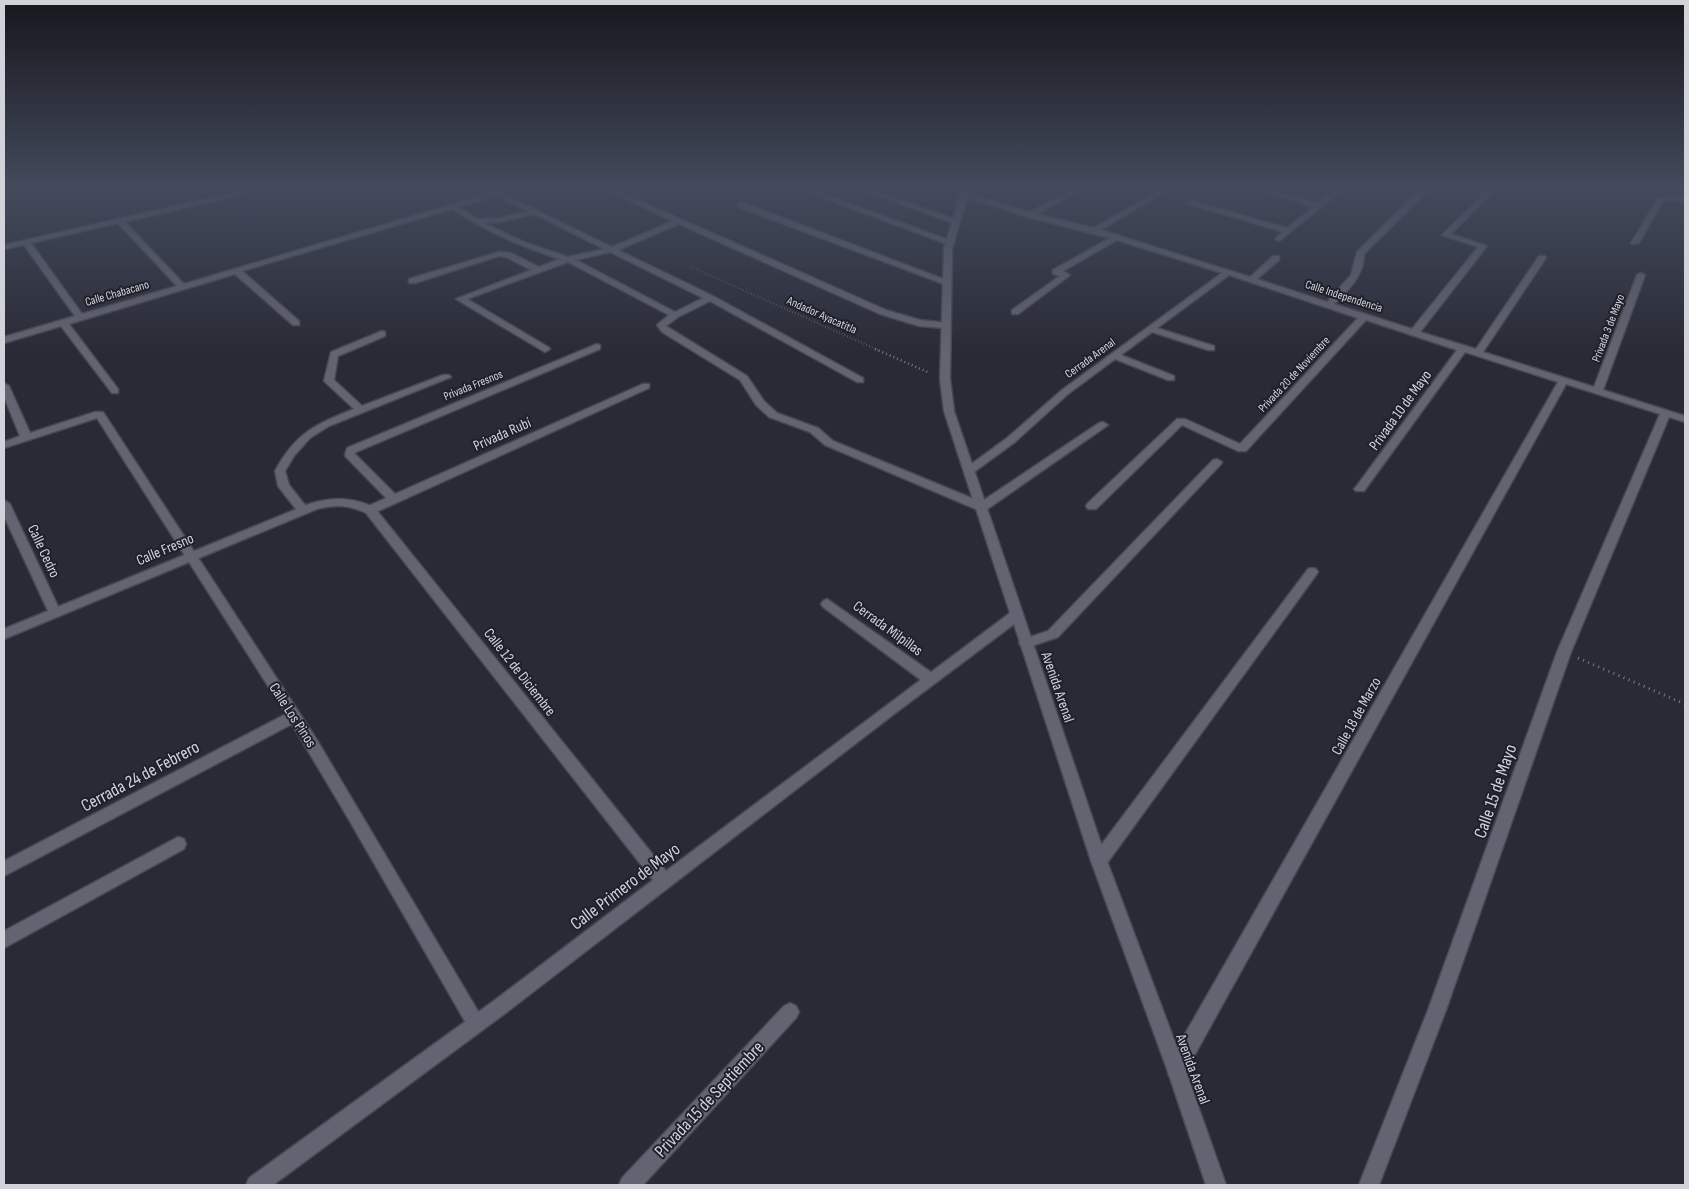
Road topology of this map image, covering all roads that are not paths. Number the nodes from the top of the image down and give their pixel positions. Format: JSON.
{"nodes":[{"id":1,"x":19,"y":243,"type":"edge"},
{"id":2,"x":27,"y":243,"type":"edge"},
{"id":3,"x":141,"y":243,"type":"edge"},
{"id":4,"x":328,"y":243,"type":"edge"},
{"id":5,"x":520,"y":243,"type":"edge"},
{"id":6,"x":601,"y":243,"type":"edge"},
{"id":7,"x":626,"y":243,"type":"edge"},
{"id":8,"x":732,"y":243,"type":"edge"},
{"id":9,"x":844,"y":243,"type":"edge"},
{"id":10,"x":950,"y":243,"type":"edge"},
{"id":11,"x":1106,"y":243,"type":"edge"},
{"id":12,"x":1134,"y":243,"type":"edge"},
{"id":13,"x":1370,"y":243,"type":"edge"},
{"id":14,"x":1475,"y":243,"type":"edge"},
{"id":15,"x":4,"y":247,"type":"edge"},
{"id":16,"x":613,"y":249,"type":"junction"},
{"id":17,"x":1276,"y":258,"type":"dead end"},
{"id":18,"x":1542,"y":258,"type":"dead end"},
{"id":19,"x":568,"y":259,"type":"junction"},
{"id":20,"x":538,"y":270,"type":"junction"},
{"id":21,"x":237,"y":271,"type":"junction"},
{"id":22,"x":1228,"y":272,"type":"junction"},
{"id":23,"x":1641,"y":276,"type":"dead end"},
{"id":24,"x":1252,"y":279,"type":"junction"},
{"id":25,"x":412,"y":281,"type":"dead end"},
{"id":26,"x":947,"y":282,"type":"junction"},
{"id":27,"x":183,"y":287,"type":"junction"},
{"id":28,"x":710,"y":298,"type":"junction"},
{"id":29,"x":1330,"y":305,"type":"junction"},
{"id":30,"x":1015,"y":312,"type":"dead end"},
{"id":31,"x":675,"y":315,"type":"junction"},
{"id":32,"x":1364,"y":317,"type":"junction"},
{"id":33,"x":80,"y":318,"type":"junction"},
{"id":34,"x":64,"y":322,"type":"junction"},
{"id":35,"x":296,"y":323,"type":"dead end"},
{"id":36,"x":945,"y":326,"type":"junction"},
{"id":37,"x":1150,"y":328,"type":"junction"},
{"id":38,"x":1415,"y":332,"type":"junction"},
{"id":39,"x":382,"y":334,"type":"dead end"},
{"id":40,"x":4,"y":340,"type":"edge"},
{"id":41,"x":597,"y":347,"type":"dead end"},
{"id":42,"x":1210,"y":348,"type":"dead end"},
{"id":43,"x":1463,"y":348,"type":"junction"},
{"id":44,"x":545,"y":349,"type":"dead end"},
{"id":45,"x":1478,"y":353,"type":"junction"},
{"id":46,"x":1116,"y":356,"type":"junction"},
{"id":47,"x":446,"y":377,"type":"dead end"},
{"id":48,"x":1171,"y":378,"type":"dead end"},
{"id":49,"x":860,"y":380,"type":"dead end"},
{"id":50,"x":1564,"y":380,"type":"junction"},
{"id":51,"x":4,"y":386,"type":"edge"},
{"id":52,"x":646,"y":386,"type":"dead end"},
{"id":53,"x":1598,"y":390,"type":"junction"},
{"id":54,"x":114,"y":391,"type":"dead end"},
{"id":55,"x":360,"y":410,"type":"junction"},
{"id":56,"x":1666,"y":412,"type":"junction"},
{"id":57,"x":1685,"y":419,"type":"edge"},
{"id":58,"x":1103,"y":425,"type":"dead end"},
{"id":59,"x":26,"y":437,"type":"junction"},
{"id":60,"x":4,"y":445,"type":"edge"},
{"id":61,"x":1217,"y":462,"type":"dead end"},
{"id":62,"x":970,"y":470,"type":"junction"},
{"id":63,"x":1360,"y":489,"type":"dead end"},
{"id":64,"x":393,"y":499,"type":"junction"},
{"id":65,"x":4,"y":504,"type":"edge"},
{"id":66,"x":1092,"y":506,"type":"dead end"},
{"id":67,"x":982,"y":507,"type":"junction"},
{"id":68,"x":303,"y":510,"type":"junction"},
{"id":69,"x":370,"y":510,"type":"junction"},
{"id":70,"x":191,"y":556,"type":"junction"},
{"id":71,"x":1312,"y":572,"type":"dead end"},
{"id":72,"x":827,"y":604,"type":"dead end"},
{"id":73,"x":55,"y":613,"type":"junction"},
{"id":74,"x":1017,"y":615,"type":"junction"},
{"id":75,"x":4,"y":634,"type":"edge"},
{"id":76,"x":1026,"y":643,"type":"junction"},
{"id":77,"x":930,"y":679,"type":"junction"},
{"id":78,"x":294,"y":716,"type":"junction"},
{"id":79,"x":178,"y":844,"type":"dead end"},
{"id":80,"x":1099,"y":861,"type":"junction"},
{"id":81,"x":4,"y":869,"type":"edge"},
{"id":82,"x":664,"y":881,"type":"junction"},
{"id":83,"x":4,"y":940,"type":"edge"},
{"id":84,"x":790,"y":1012,"type":"dead end"},
{"id":85,"x":476,"y":1024,"type":"junction"},
{"id":86,"x":1176,"y":1069,"type":"junction"},
{"id":87,"x":256,"y":1185,"type":"edge"},
{"id":88,"x":629,"y":1185,"type":"edge"},
{"id":89,"x":1216,"y":1185,"type":"edge"},
{"id":90,"x":1369,"y":1185,"type":"edge"}],
"edges":[{"from":1,"to":15,"type":"street"},
{"from":2,"to":33,"type":"street"},
{"from":3,"to":27,"type":"street"},
{"from":4,"to":21,"type":"street","name":"Calle Chabacano"},
{"from":5,"to":19,"type":"street"},
{"from":6,"to":16,"type":"street"},
{"from":7,"to":16,"type":"street"},
{"from":8,"to":36,"type":"street"},
{"from":9,"to":26,"type":"street"},
{"from":10,"to":26,"type":"street","name":"Avenida Arenal"},
{"from":11,"to":30,"type":"street"},
{"from":12,"to":22,"type":"street","name":"Calle Independencia"},
{"from":13,"to":29,"type":"street"},
{"from":14,"to":38,"type":"street"},
{"from":16,"to":19,"type":"street"},
{"from":16,"to":28,"type":"street"},
{"from":17,"to":24,"type":"street"},
{"from":18,"to":45,"type":"street"},
{"from":19,"to":20,"type":"street"},
{"from":19,"to":31,"type":"street"},
{"from":20,"to":25,"type":"street"},
{"from":20,"to":44,"type":"street"},
{"from":21,"to":27,"type":"street","name":"Calle Chabacano"},
{"from":21,"to":35,"type":"street"},
{"from":22,"to":24,"type":"street","name":"Calle Independencia"},
{"from":22,"to":37,"type":"street","name":"Cerrada Arenal"},
{"from":23,"to":53,"type":"street","name":"Privada 3 de Mayo"},
{"from":24,"to":29,"type":"street","name":"Calle Independencia"},
{"from":26,"to":36,"type":"street","name":"Avenida Arenal"},
{"from":27,"to":33,"type":"street","name":"Calle Chabacano"},
{"from":28,"to":31,"type":"street"},
{"from":28,"to":49,"type":"street"},
{"from":29,"to":32,"type":"street","name":"Calle Independencia"},
{"from":31,"to":67,"type":"street"},
{"from":32,"to":38,"type":"street","name":"Calle Independencia"},
{"from":32,"to":66,"type":"street","name":"Privada 20 de Noviembre"},
{"from":33,"to":34,"type":"street","name":"Calle Chabacano"},
{"from":34,"to":40,"type":"street","name":"Calle Chabacano"},
{"from":34,"to":54,"type":"street"},
{"from":36,"to":62,"type":"street","name":"Avenida Arenal"},
{"from":37,"to":42,"type":"street"},
{"from":37,"to":46,"type":"street","name":"Cerrada Arenal"},
{"from":38,"to":43,"type":"street","name":"Calle Independencia"},
{"from":39,"to":55,"type":"street"},
{"from":41,"to":64,"type":"street","name":"Privada Fresnos"},
{"from":43,"to":45,"type":"street","name":"Calle Independencia"},
{"from":43,"to":63,"type":"street","name":"Privada 10 de Mayo"},
{"from":45,"to":50,"type":"street","name":"Calle Independencia"},
{"from":46,"to":48,"type":"street"},
{"from":46,"to":62,"type":"street","name":"Cerrada Arenal"},
{"from":47,"to":55,"type":"street"},
{"from":50,"to":53,"type":"street","name":"Calle Independencia"},
{"from":50,"to":86,"type":"street","name":"Calle 18 de Marzo"},
{"from":51,"to":59,"type":"street"},
{"from":52,"to":64,"type":"street","name":"Privada Rubí"},
{"from":53,"to":56,"type":"street","name":"Calle Independencia"},
{"from":55,"to":68,"type":"street"},
{"from":56,"to":57,"type":"street","name":"Calle Independencia"},
{"from":56,"to":90,"type":"street","name":"Calle 15 de Mayo"},
{"from":58,"to":67,"type":"street"},
{"from":59,"to":60,"type":"street"},
{"from":59,"to":70,"type":"street","name":"Calle Los Pinos"},
{"from":61,"to":76,"type":"street"},
{"from":62,"to":67,"type":"street","name":"Avenida Arenal"},
{"from":64,"to":69,"type":"street","name":"Privada Rubí"},
{"from":65,"to":73,"type":"street","name":"Calle Cedro"},
{"from":67,"to":74,"type":"street","name":"Avenida Arenal"},
{"from":68,"to":69,"type":"street","name":"Calle Fresno"},
{"from":68,"to":70,"type":"street","name":"Calle Fresno"},
{"from":69,"to":82,"type":"street","name":"Calle 12 de Diciembre"},
{"from":70,"to":73,"type":"street","name":"Calle Fresno"},
{"from":70,"to":78,"type":"street","name":"Calle Los Pinos"},
{"from":71,"to":80,"type":"street"},
{"from":72,"to":77,"type":"street","name":"Cerrada Milpillas"},
{"from":73,"to":75,"type":"street","name":"Calle Fresno"},
{"from":74,"to":76,"type":"street","name":"Avenida Arenal"},
{"from":74,"to":77,"type":"street","name":"Calle Primero de Mayo"},
{"from":76,"to":80,"type":"street","name":"Avenida Arenal"},
{"from":77,"to":82,"type":"street","name":"Calle Primero de Mayo"},
{"from":78,"to":81,"type":"street","name":"Cerrada 24 de Febrero"},
{"from":78,"to":85,"type":"street","name":"Calle Los Pinos"},
{"from":79,"to":83,"type":"street"},
{"from":80,"to":86,"type":"street","name":"Avenida Arenal"},
{"from":82,"to":85,"type":"street","name":"Calle Primero de Mayo"},
{"from":84,"to":88,"type":"street","name":"Privada 15 de Septiembre"},
{"from":85,"to":87,"type":"street","name":"Calle Primero de Mayo"},
{"from":86,"to":89,"type":"street","name":"Avenida Arenal"}]}
